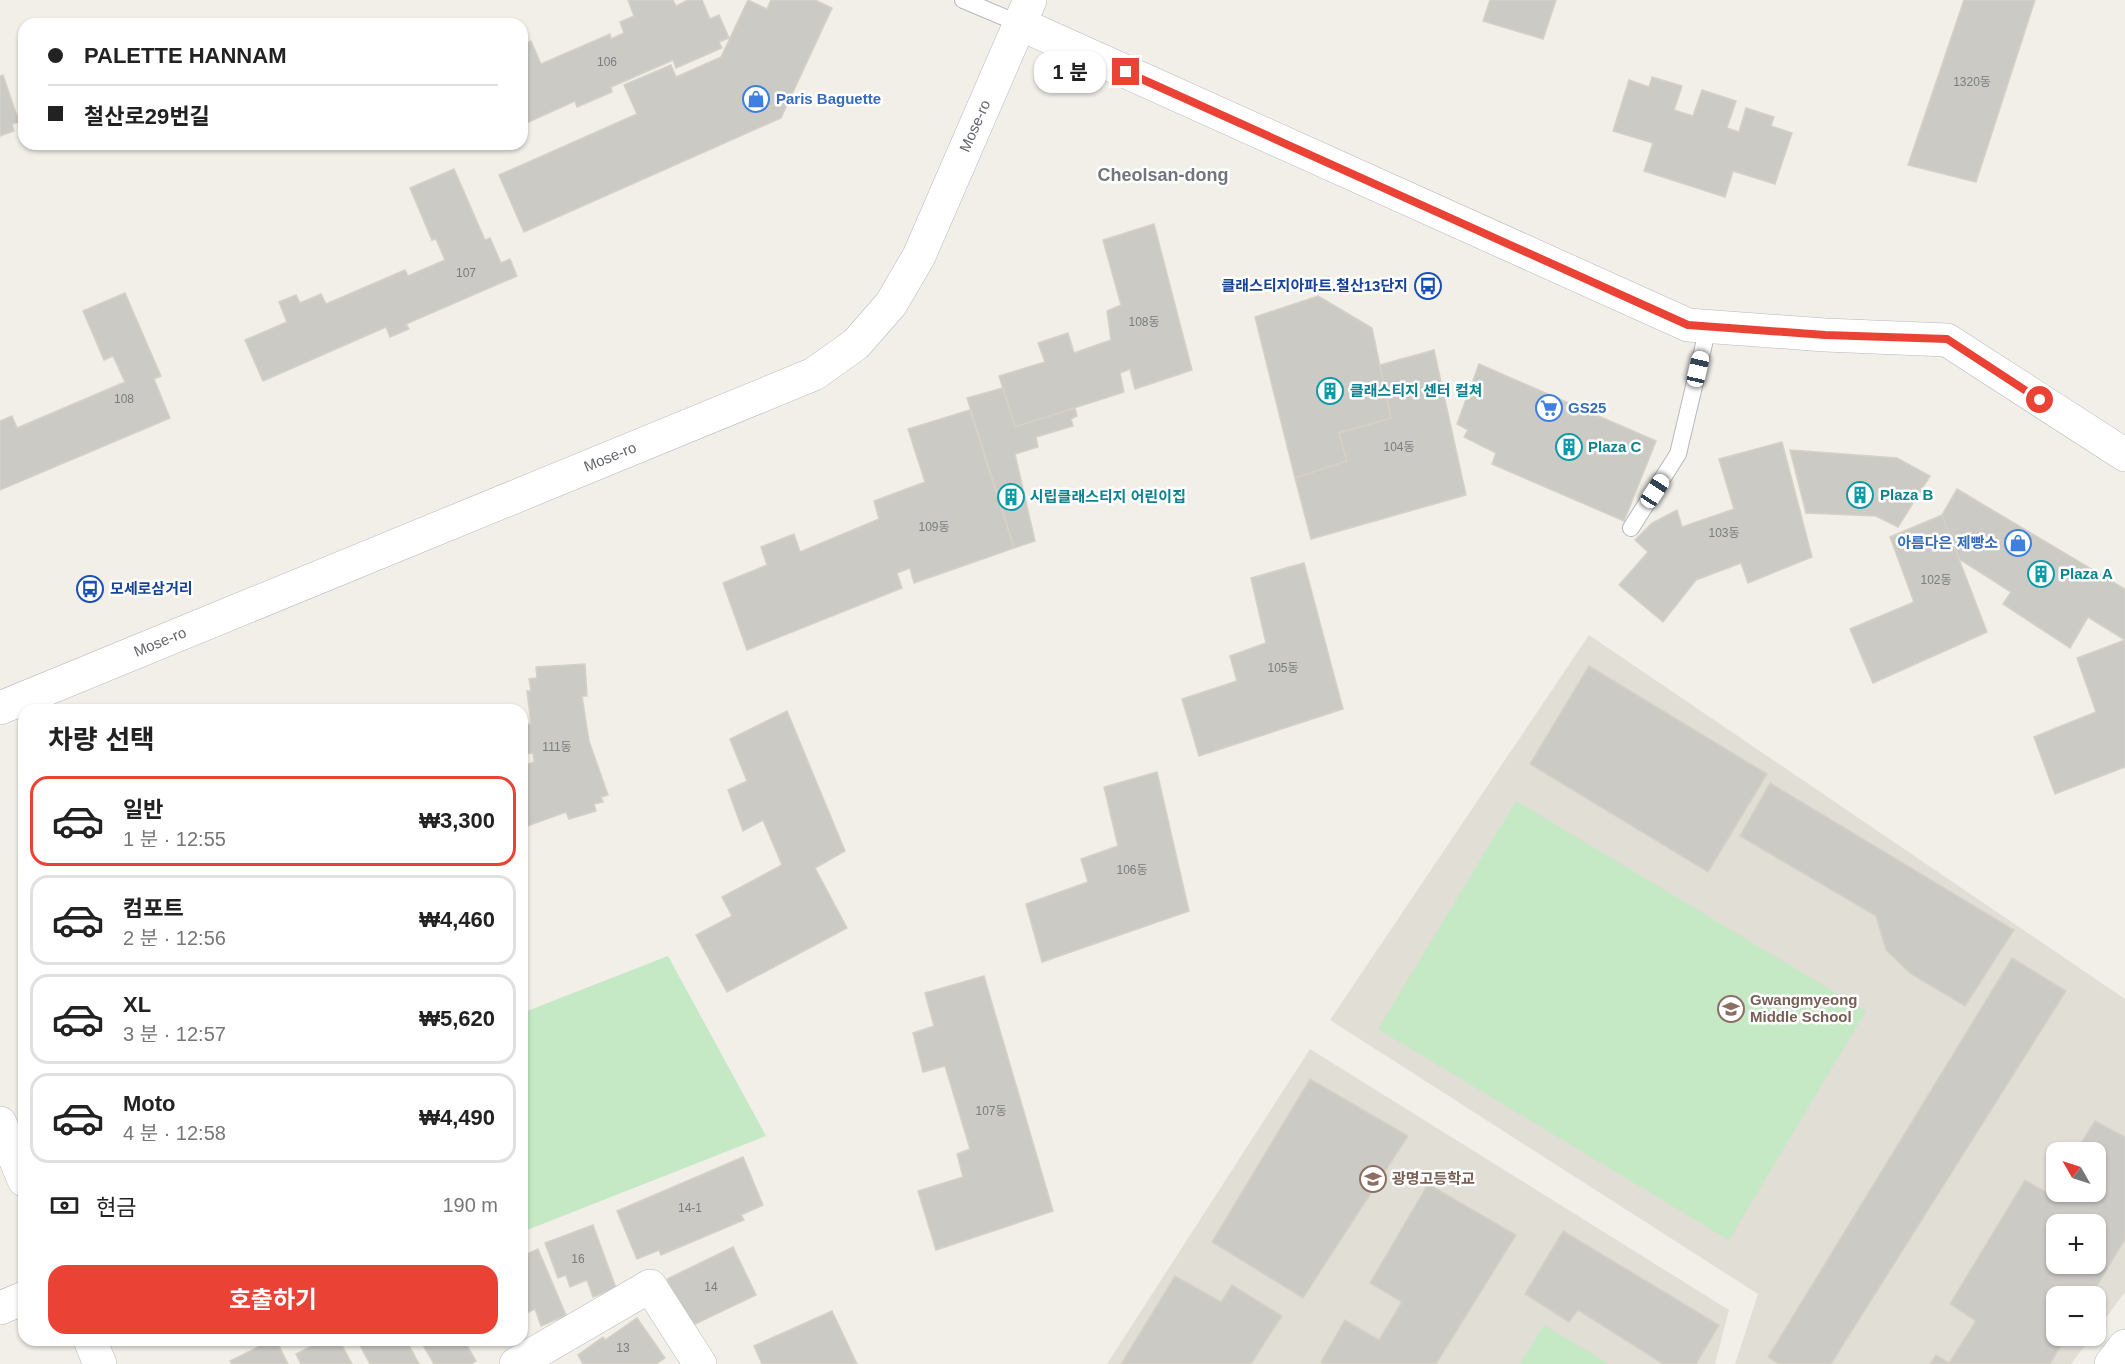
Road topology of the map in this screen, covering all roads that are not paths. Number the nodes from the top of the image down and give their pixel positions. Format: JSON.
{"nodes":[{"id":1,"x":963,"y":0,"type":"edge"},
{"id":2,"x":1025,"y":12,"type":"edge"},
{"id":3,"x":1708,"y":327,"type":"junction"},
{"id":4,"x":2125,"y":455,"type":"edge"},
{"id":5,"x":1631,"y":528,"type":"dead end"},
{"id":6,"x":0,"y":708,"type":"edge"},
{"id":7,"x":0,"y":1123,"type":"edge"},
{"id":8,"x":18,"y":1166,"type":"edge"},
{"id":9,"x":18,"y":1300,"type":"edge"},
{"id":10,"x":0,"y":1308,"type":"edge"},
{"id":11,"x":92,"y":1346,"type":"edge"},
{"id":12,"x":2125,"y":1346,"type":"edge"},
{"id":13,"x":100,"y":1364,"type":"edge"},
{"id":14,"x":516,"y":1364,"type":"edge"},
{"id":15,"x":700,"y":1364,"type":"edge"},
{"id":16,"x":2111,"y":1364,"type":"edge"}],
"edges":[{"from":1,"to":2,"type":"lane"},
{"from":2,"to":3,"type":"street"},
{"from":2,"to":6,"type":"street","name":"Mose-ro"},
{"from":3,"to":4,"type":"street"},
{"from":3,"to":5,"type":"lane"},
{"from":7,"to":8,"type":"street"},
{"from":9,"to":10,"type":"street"},
{"from":11,"to":13,"type":"street"},
{"from":12,"to":16,"type":"street"},
{"from":14,"to":15,"type":"street"}]}
